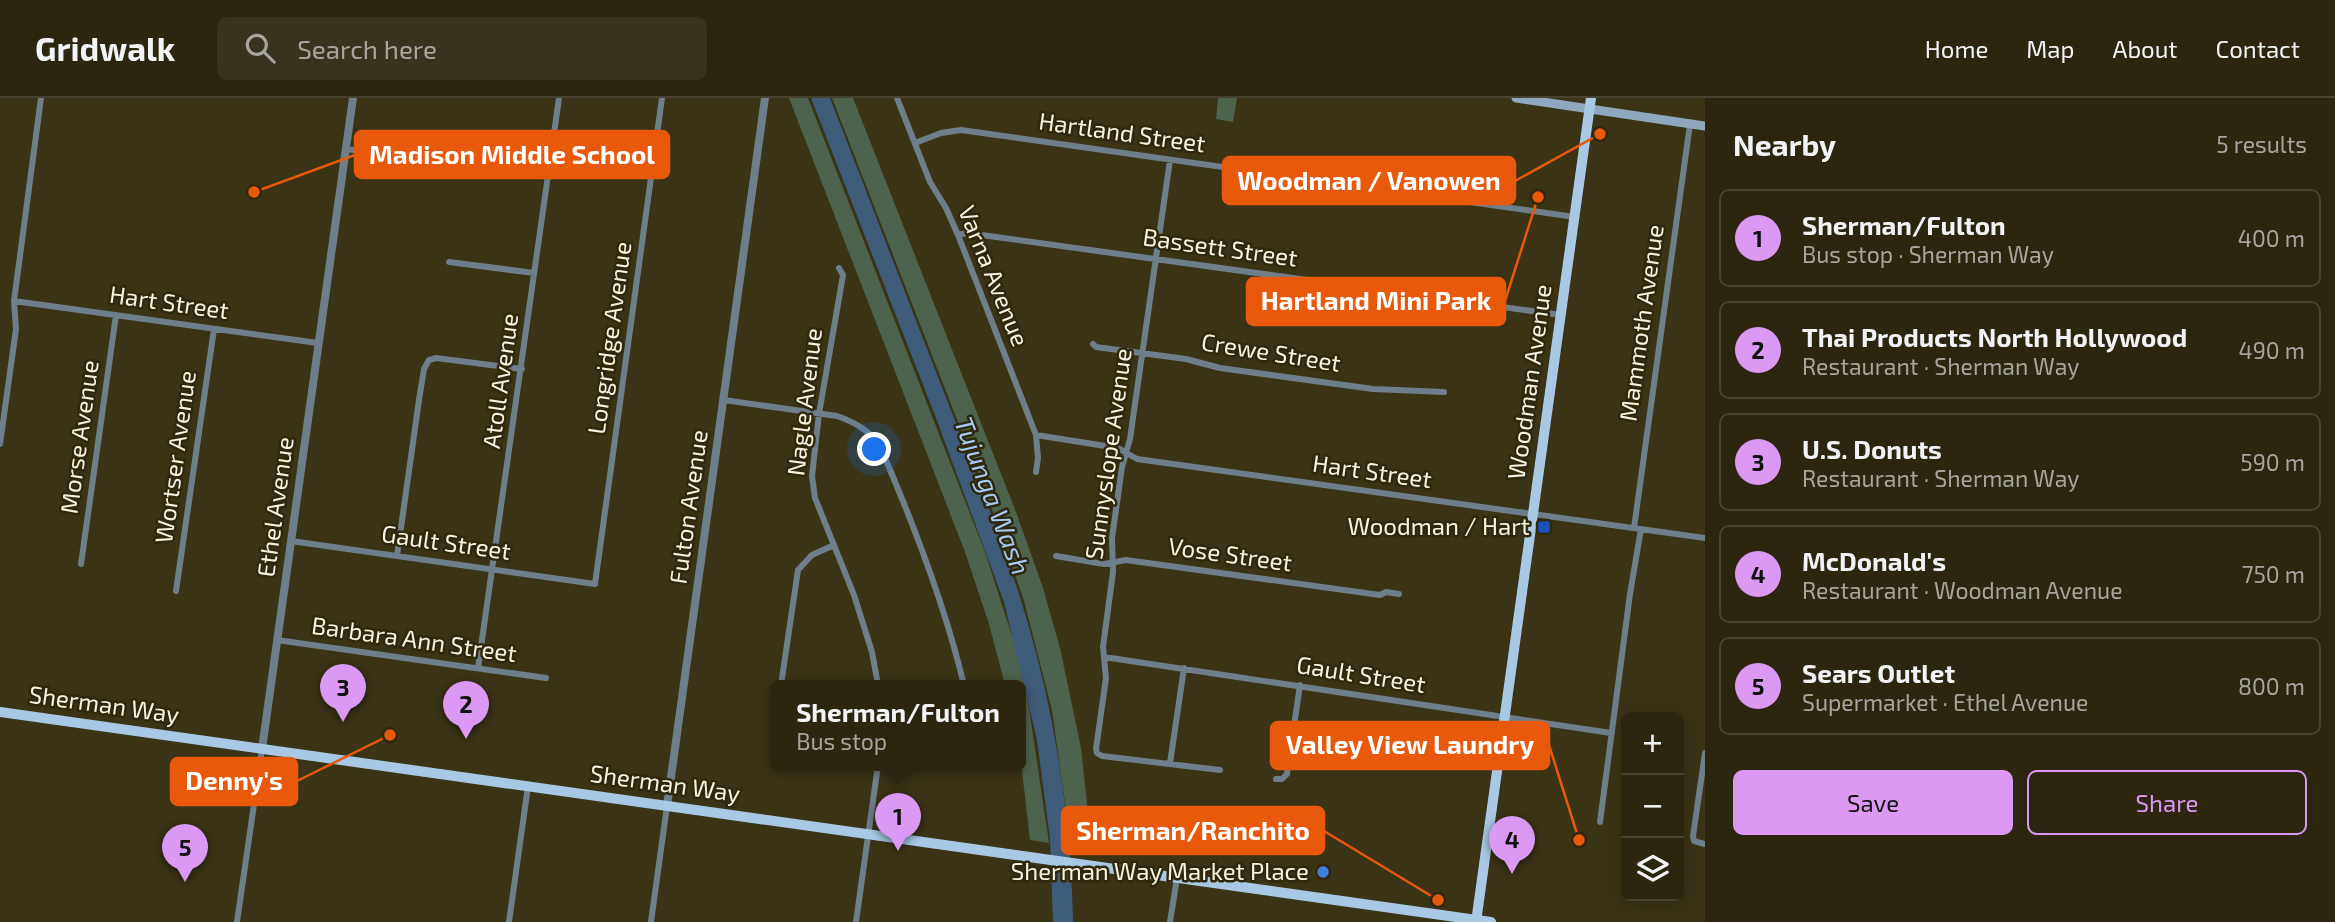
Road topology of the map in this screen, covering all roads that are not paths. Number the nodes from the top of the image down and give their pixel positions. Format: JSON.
{"nodes":[{"id":1,"x":41,"y":98,"type":"edge"},
{"id":2,"x":353,"y":98,"type":"edge"},
{"id":3,"x":559,"y":98,"type":"edge"},
{"id":4,"x":662,"y":98,"type":"edge"},
{"id":5,"x":765,"y":98,"type":"edge"},
{"id":6,"x":897,"y":98,"type":"edge"},
{"id":7,"x":1516,"y":98,"type":"edge"},
{"id":8,"x":1590,"y":104,"type":"edge"},
{"id":9,"x":1690,"y":124,"type":"junction"},
{"id":10,"x":1705,"y":126,"type":"edge"},
{"id":11,"x":915,"y":144,"type":"junction"},
{"id":12,"x":346,"y":149,"type":"junction"},
{"id":13,"x":1170,"y":160,"type":"junction"},
{"id":14,"x":549,"y":174,"type":"junction"},
{"id":15,"x":1575,"y":216,"type":"junction"},
{"id":16,"x":958,"y":235,"type":"junction"},
{"id":17,"x":1155,"y":259,"type":"junction"},
{"id":18,"x":449,"y":262,"type":"dead end"},
{"id":19,"x":839,"y":268,"type":"dead end"},
{"id":20,"x":534,"y":273,"type":"junction"},
{"id":21,"x":14,"y":301,"type":"junction"},
{"id":22,"x":116,"y":316,"type":"junction"},
{"id":23,"x":1560,"y":316,"type":"junction"},
{"id":24,"x":214,"y":329,"type":"junction"},
{"id":25,"x":318,"y":343,"type":"junction"},
{"id":26,"x":1093,"y":344,"type":"dead end"},
{"id":27,"x":1141,"y":353,"type":"junction"},
{"id":28,"x":522,"y":369,"type":"junction"},
{"id":29,"x":1444,"y":392,"type":"dead end"},
{"id":30,"x":3,"y":400,"type":"edge"},
{"id":31,"x":724,"y":400,"type":"junction"},
{"id":32,"x":819,"y":414,"type":"junction"},
{"id":33,"x":1036,"y":435,"type":"junction"},
{"id":34,"x":0,"y":444,"type":"edge"},
{"id":35,"x":1126,"y":454,"type":"junction"},
{"id":36,"x":1035,"y":472,"type":"dead end"},
{"id":37,"x":1533,"y":515,"type":"junction"},
{"id":38,"x":1637,"y":528,"type":"junction"},
{"id":39,"x":1705,"y":538,"type":"edge"},
{"id":40,"x":291,"y":541,"type":"junction"},
{"id":41,"x":834,"y":545,"type":"junction"},
{"id":42,"x":397,"y":556,"type":"junction"},
{"id":43,"x":1056,"y":556,"type":"dead end"},
{"id":44,"x":1113,"y":562,"type":"junction"},
{"id":45,"x":81,"y":564,"type":"dead end"},
{"id":46,"x":494,"y":570,"type":"junction"},
{"id":47,"x":595,"y":584,"type":"joint"},
{"id":48,"x":176,"y":591,"type":"dead end"},
{"id":49,"x":1399,"y":594,"type":"dead end"},
{"id":50,"x":277,"y":640,"type":"junction"},
{"id":51,"x":1104,"y":657,"type":"junction"},
{"id":52,"x":478,"y":668,"type":"junction"},
{"id":53,"x":1184,"y":668,"type":"junction"},
{"id":54,"x":546,"y":678,"type":"dead end"},
{"id":55,"x":782,"y":680,"type":"edge"},
{"id":56,"x":877,"y":680,"type":"edge"},
{"id":57,"x":962,"y":680,"type":"edge"},
{"id":58,"x":1300,"y":685,"type":"junction"},
{"id":59,"x":0,"y":712,"type":"edge"},
{"id":60,"x":1505,"y":715,"type":"junction"},
{"id":61,"x":1611,"y":733,"type":"junction"},
{"id":62,"x":262,"y":748,"type":"junction"},
{"id":63,"x":1705,"y":753,"type":"edge"},
{"id":64,"x":1170,"y":763,"type":"junction"},
{"id":65,"x":1220,"y":770,"type":"dead end"},
{"id":66,"x":877,"y":771,"type":"edge"},
{"id":67,"x":1276,"y":779,"type":"dead end"},
{"id":68,"x":528,"y":786,"type":"junction"},
{"id":69,"x":667,"y":806,"type":"junction"},
{"id":70,"x":1600,"y":822,"type":"dead end"},
{"id":71,"x":869,"y":834,"type":"junction"},
{"id":72,"x":1705,"y":844,"type":"edge"},
{"id":73,"x":1177,"y":878,"type":"junction"},
{"id":74,"x":1476,"y":921,"type":"edge"},
{"id":75,"x":237,"y":922,"type":"edge"},
{"id":76,"x":509,"y":922,"type":"edge"},
{"id":77,"x":651,"y":922,"type":"edge"},
{"id":78,"x":856,"y":922,"type":"edge"},
{"id":79,"x":1170,"y":922,"type":"edge"},
{"id":80,"x":1490,"y":922,"type":"edge"}],
"edges":[{"from":1,"to":21,"type":"street"},
{"from":2,"to":12,"type":"street","name":"Ethel Avenue"},
{"from":3,"to":14,"type":"street","name":"Atoll Avenue"},
{"from":4,"to":47,"type":"street","name":"Longridge Avenue"},
{"from":5,"to":31,"type":"street","name":"Fulton Avenue"},
{"from":6,"to":11,"type":"street","name":"Varna Avenue"},
{"from":7,"to":8,"type":"main road"},
{"from":8,"to":9,"type":"main road"},
{"from":8,"to":15,"type":"main road","name":"Woodman Avenue"},
{"from":9,"to":10,"type":"main road"},
{"from":9,"to":38,"type":"street","name":"Mammoth Avenue"},
{"from":11,"to":13,"type":"street","name":"Hartland Street"},
{"from":11,"to":16,"type":"street","name":"Varna Avenue"},
{"from":12,"to":14,"type":"street"},
{"from":12,"to":25,"type":"street","name":"Ethel Avenue"},
{"from":13,"to":15,"type":"street","name":"Hartland Street"},
{"from":13,"to":17,"type":"street","name":"Sunnyslope Avenue"},
{"from":14,"to":20,"type":"street","name":"Atoll Avenue"},
{"from":15,"to":23,"type":"main road","name":"Woodman Avenue"},
{"from":16,"to":17,"type":"street","name":"Bassett Street"},
{"from":16,"to":33,"type":"street","name":"Varna Avenue"},
{"from":17,"to":23,"type":"street","name":"Bassett Street"},
{"from":17,"to":27,"type":"street","name":"Sunnyslope Avenue"},
{"from":18,"to":20,"type":"street"},
{"from":19,"to":32,"type":"street","name":"Nagle Avenue"},
{"from":20,"to":28,"type":"street","name":"Atoll Avenue"},
{"from":21,"to":22,"type":"street","name":"Hart Street"},
{"from":21,"to":30,"type":"street"},
{"from":22,"to":24,"type":"street","name":"Hart Street"},
{"from":22,"to":45,"type":"street","name":"Morse Avenue"},
{"from":23,"to":37,"type":"main road","name":"Woodman Avenue"},
{"from":24,"to":25,"type":"street","name":"Hart Street"},
{"from":24,"to":48,"type":"street","name":"Wortser Avenue"},
{"from":25,"to":40,"type":"street","name":"Ethel Avenue"},
{"from":26,"to":27,"type":"street","name":"Crewe Street"},
{"from":27,"to":29,"type":"street","name":"Crewe Street"},
{"from":27,"to":35,"type":"street","name":"Sunnyslope Avenue"},
{"from":28,"to":42,"type":"street"},
{"from":28,"to":46,"type":"street","name":"Atoll Avenue"},
{"from":30,"to":34,"type":"street"},
{"from":31,"to":32,"type":"street"},
{"from":31,"to":69,"type":"street","name":"Fulton Avenue"},
{"from":32,"to":41,"type":"street","name":"Nagle Avenue"},
{"from":32,"to":57,"type":"street"},
{"from":33,"to":35,"type":"street","name":"Hart Street"},
{"from":33,"to":36,"type":"street","name":"Varna Avenue"},
{"from":35,"to":37,"type":"street","name":"Hart Street"},
{"from":35,"to":44,"type":"street","name":"Sunnyslope Avenue"},
{"from":37,"to":38,"type":"street","name":"Hart Street"},
{"from":37,"to":60,"type":"main road","name":"Woodman Avenue"},
{"from":38,"to":39,"type":"street","name":"Hart Street"},
{"from":38,"to":61,"type":"street","name":"Mammoth Avenue"},
{"from":40,"to":42,"type":"street","name":"Gault Street"},
{"from":40,"to":50,"type":"street","name":"Ethel Avenue"},
{"from":41,"to":55,"type":"street"},
{"from":41,"to":56,"type":"street"},
{"from":42,"to":46,"type":"street","name":"Gault Street"},
{"from":43,"to":44,"type":"street","name":"Vose Street"},
{"from":44,"to":49,"type":"street","name":"Vose Street"},
{"from":44,"to":51,"type":"street","name":"Sunnyslope Avenue"},
{"from":46,"to":47,"type":"street","name":"Gault Street"},
{"from":46,"to":52,"type":"street","name":"Atoll Avenue"},
{"from":50,"to":52,"type":"street","name":"Barbara Ann Street"},
{"from":50,"to":62,"type":"street","name":"Ethel Avenue"},
{"from":51,"to":53,"type":"street","name":"Gault Street"},
{"from":51,"to":64,"type":"street","name":"Sunnyslope Avenue"},
{"from":52,"to":54,"type":"street","name":"Barbara Ann Street"},
{"from":53,"to":58,"type":"street","name":"Gault Street"},
{"from":53,"to":64,"type":"street"},
{"from":58,"to":60,"type":"street","name":"Gault Street"},
{"from":58,"to":67,"type":"street"},
{"from":59,"to":62,"type":"main road","name":"Sherman Way"},
{"from":60,"to":61,"type":"street","name":"Gault Street"},
{"from":60,"to":74,"type":"main road","name":"Woodman Avenue"},
{"from":61,"to":70,"type":"street","name":"Mammoth Avenue"},
{"from":62,"to":68,"type":"main road","name":"Sherman Way"},
{"from":62,"to":75,"type":"street","name":"Ethel Avenue"},
{"from":63,"to":72,"type":"street"},
{"from":64,"to":65,"type":"street"},
{"from":66,"to":71,"type":"street"},
{"from":68,"to":69,"type":"main road","name":"Sherman Way"},
{"from":68,"to":76,"type":"street"},
{"from":69,"to":71,"type":"main road","name":"Sherman Way"},
{"from":69,"to":77,"type":"street","name":"Fulton Avenue"},
{"from":71,"to":73,"type":"main road","name":"Sherman Way"},
{"from":71,"to":78,"type":"street"},
{"from":73,"to":74,"type":"main road","name":"Sherman Way"},
{"from":73,"to":79,"type":"street"},
{"from":74,"to":80,"type":"main road","name":"Sherman Way"}]}
